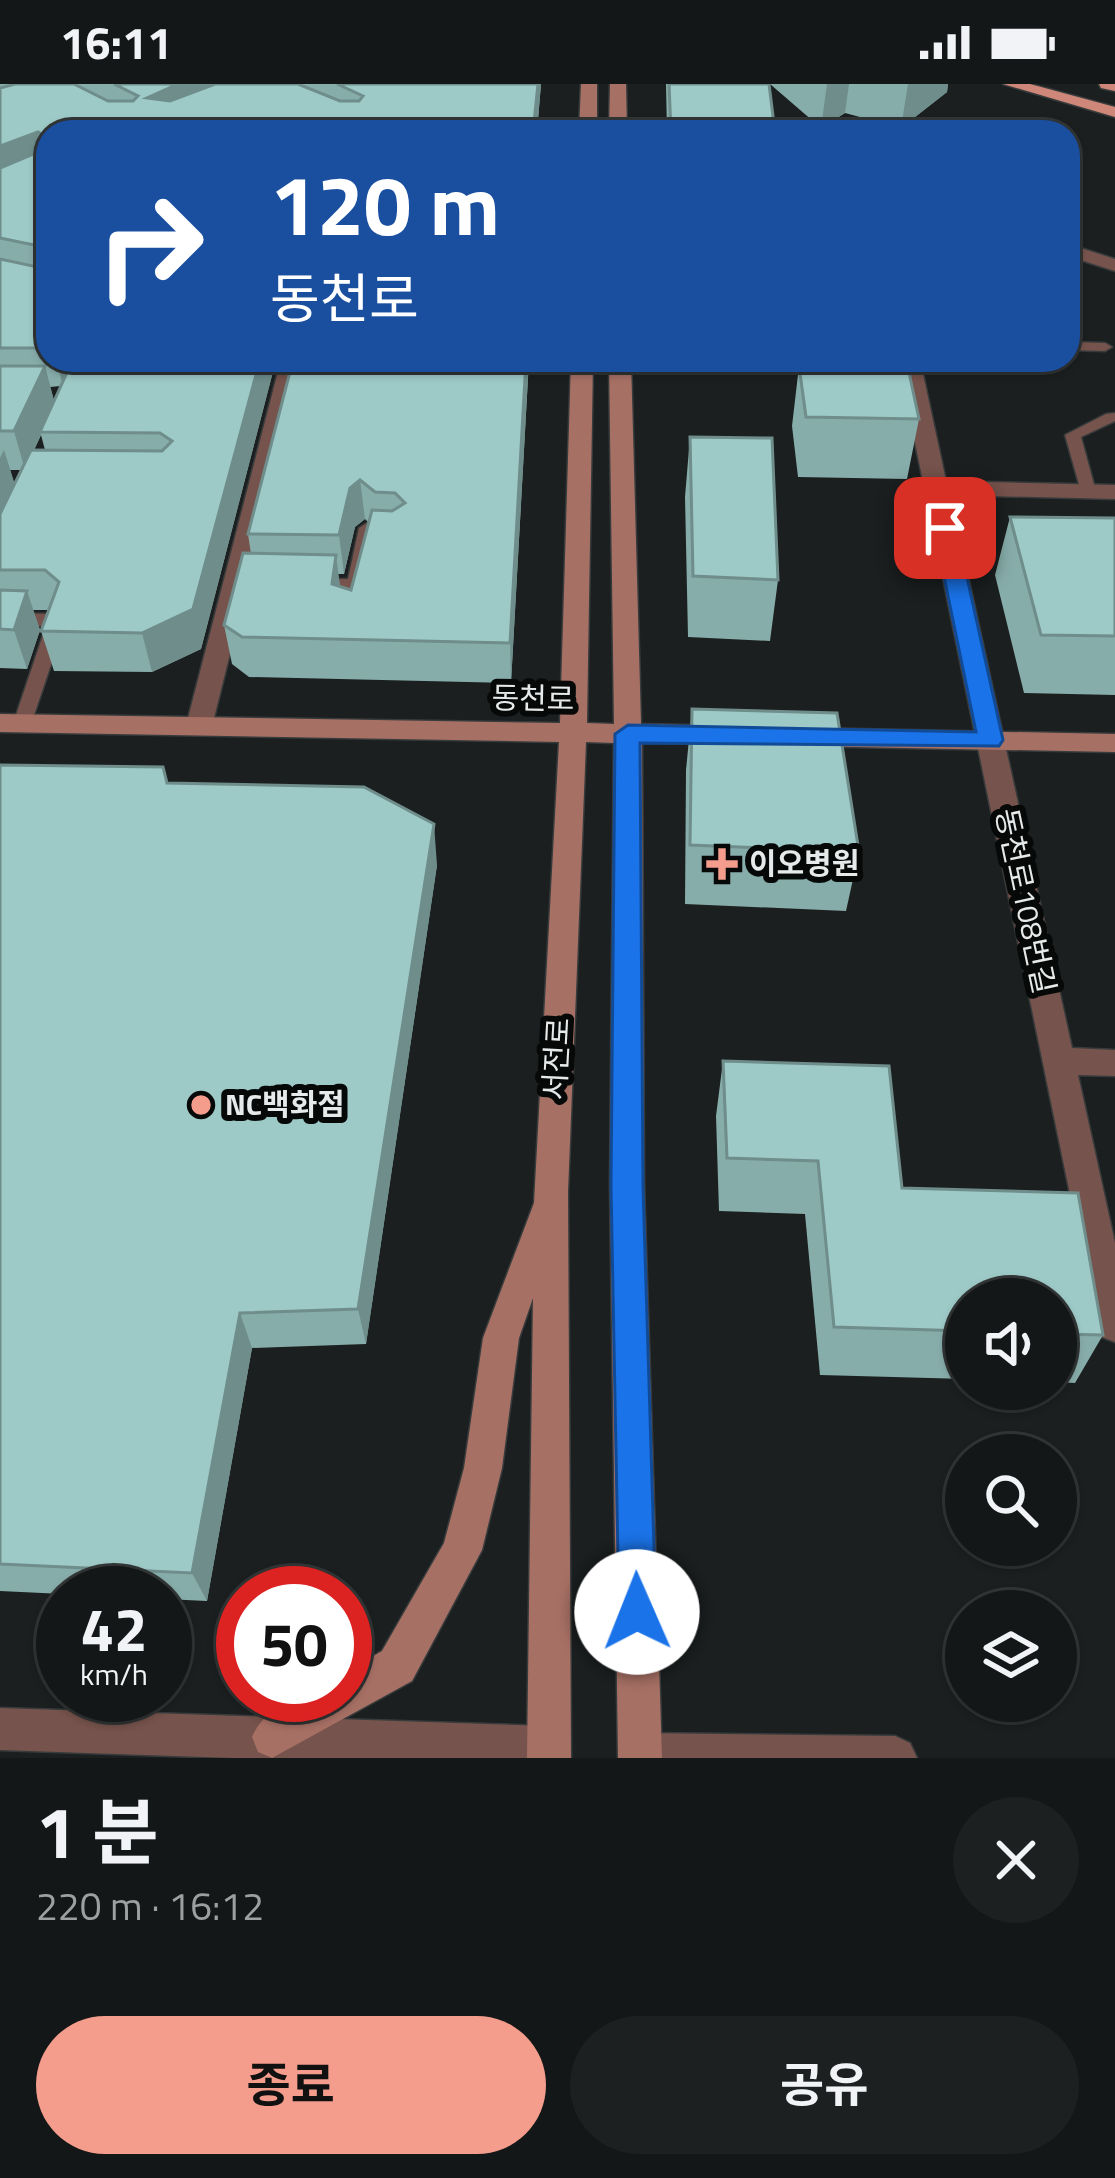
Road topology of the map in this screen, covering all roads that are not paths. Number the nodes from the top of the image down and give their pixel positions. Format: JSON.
{"nodes":[{"id":1,"x":589,"y":84,"type":"edge"},
{"id":2,"x":618,"y":84,"type":"edge"},
{"id":3,"x":1011,"y":84,"type":"edge"},
{"id":4,"x":1115,"y":112,"type":"edge"},
{"id":5,"x":588,"y":120,"type":"edge"},
{"id":6,"x":618,"y":120,"type":"edge"},
{"id":7,"x":1080,"y":252,"type":"edge"},
{"id":8,"x":1112,"y":259,"type":"edge"},
{"id":9,"x":1080,"y":346,"type":"edge"},
{"id":10,"x":1105,"y":346,"type":"dead end"},
{"id":11,"x":289,"y":372,"type":"edge"},
{"id":12,"x":582,"y":372,"type":"edge"},
{"id":13,"x":620,"y":372,"type":"edge"},
{"id":14,"x":911,"y":372,"type":"edge"},
{"id":15,"x":1111,"y":417,"type":"dead end"},
{"id":16,"x":936,"y":488,"type":"junction"},
{"id":17,"x":1088,"y":492,"type":"junction"},
{"id":18,"x":1115,"y":492,"type":"edge"},
{"id":19,"x":371,"y":536,"type":"edge"},
{"id":20,"x":296,"y":584,"type":"edge"},
{"id":21,"x":0,"y":620,"type":"edge"},
{"id":22,"x":11,"y":724,"type":"edge"},
{"id":23,"x":199,"y":726,"type":"junction"},
{"id":24,"x":573,"y":733,"type":"junction"},
{"id":25,"x":628,"y":734,"type":"junction"},
{"id":26,"x":991,"y":740,"type":"junction"},
{"id":27,"x":1115,"y":743,"type":"edge"},
{"id":28,"x":1059,"y":1061,"type":"junction"},
{"id":29,"x":1115,"y":1063,"type":"edge"},
{"id":30,"x":550,"y":1192,"type":"junction"},
{"id":31,"x":1115,"y":1325,"type":"edge"},
{"id":32,"x":0,"y":1729,"type":"edge"},
{"id":33,"x":273,"y":1737,"type":"junction"},
{"id":34,"x":549,"y":1752,"type":"edge"},
{"id":35,"x":640,"y":1756,"type":"edge"},
{"id":36,"x":895,"y":1758,"type":"edge"}],
"edges":[{"from":1,"to":5,"type":"main road"},
{"from":2,"to":6,"type":"main road"},
{"from":3,"to":4,"type":"main road"},
{"from":7,"to":8,"type":"street"},
{"from":9,"to":10,"type":"lane"},
{"from":11,"to":23,"type":"street"},
{"from":12,"to":24,"type":"main road","name":"서전로"},
{"from":13,"to":25,"type":"main road"},
{"from":14,"to":16,"type":"street","name":"동천로108번길"},
{"from":15,"to":17,"type":"lane"},
{"from":16,"to":17,"type":"street"},
{"from":16,"to":26,"type":"street","name":"동천로108번길"},
{"from":17,"to":18,"type":"street"},
{"from":19,"to":20,"type":"lane"},
{"from":21,"to":22,"type":"lane","name":"동천로"},
{"from":22,"to":23,"type":"main road","name":"동천로"},
{"from":23,"to":24,"type":"main road","name":"동천로"},
{"from":24,"to":25,"type":"main road","name":"동천로"},
{"from":24,"to":30,"type":"main road","name":"서전로"},
{"from":25,"to":26,"type":"main road","name":"동천로"},
{"from":25,"to":35,"type":"main road"},
{"from":26,"to":27,"type":"main road","name":"동천로"},
{"from":26,"to":28,"type":"street","name":"동천로108번길"},
{"from":28,"to":29,"type":"street"},
{"from":28,"to":31,"type":"street","name":"동천로108번길"},
{"from":30,"to":33,"type":"main road"},
{"from":30,"to":34,"type":"main road","name":"서전로"},
{"from":32,"to":33,"type":"street"},
{"from":33,"to":34,"type":"street"},
{"from":35,"to":36,"type":"street"}]}
